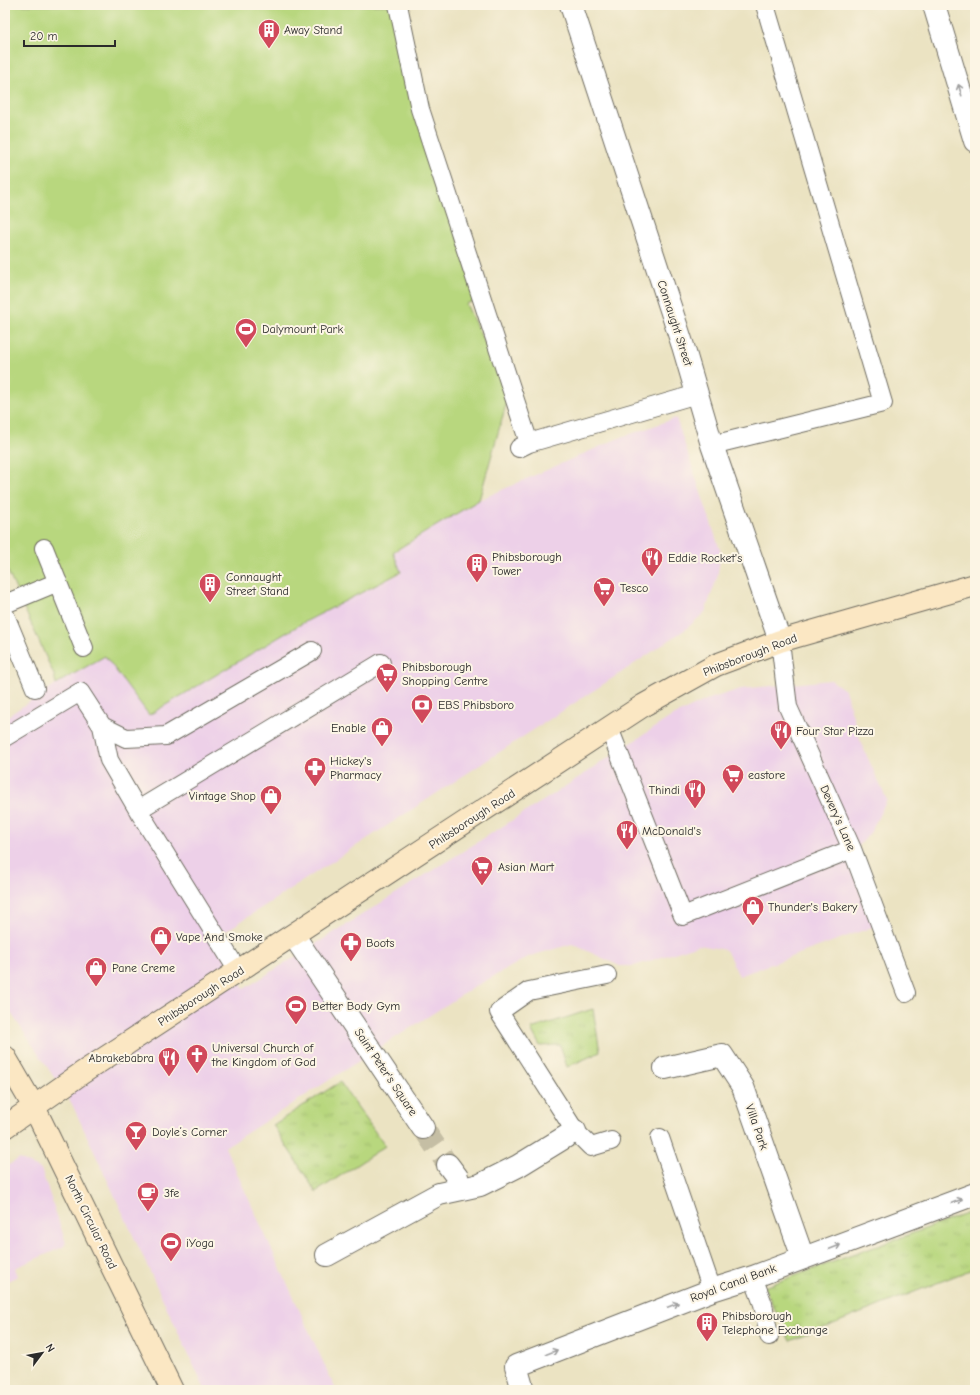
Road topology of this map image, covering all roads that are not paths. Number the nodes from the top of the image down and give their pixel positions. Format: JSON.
{"nodes":[{"id":1,"x":398,"y":5,"type":"edge"},
{"id":2,"x":571,"y":5,"type":"edge"},
{"id":3,"x":765,"y":5,"type":"edge"},
{"id":4,"x":934,"y":5,"type":"edge"},
{"id":5,"x":975,"y":141,"type":"edge"},
{"id":6,"x":698,"y":394,"type":"junction"},
{"id":7,"x":712,"y":445,"type":"junction"},
{"id":8,"x":44,"y":548,"type":"dead end"},
{"id":9,"x":58,"y":582,"type":"junction"},
{"id":10,"x":975,"y":585,"type":"edge"},
{"id":11,"x":5,"y":604,"type":"edge"},
{"id":12,"x":5,"y":615,"type":"edge"},
{"id":13,"x":780,"y":641,"type":"junction"},
{"id":14,"x":84,"y":648,"type":"dead end"},
{"id":15,"x":312,"y":652,"type":"dead end"},
{"id":16,"x":380,"y":663,"type":"dead end"},
{"id":17,"x":35,"y":688,"type":"dead end"},
{"id":18,"x":102,"y":726,"type":"junction"},
{"id":19,"x":609,"y":728,"type":"junction"},
{"id":20,"x":5,"y":737,"type":"edge"},
{"id":21,"x":138,"y":810,"type":"junction"},
{"id":22,"x":852,"y":849,"type":"junction"},
{"id":23,"x":294,"y":936,"type":"junction"},
{"id":24,"x":238,"y":971,"type":"junction"},
{"id":25,"x":607,"y":975,"type":"dead end"},
{"id":26,"x":906,"y":993,"type":"dead end"},
{"id":27,"x":5,"y":1058,"type":"edge"},
{"id":28,"x":666,"y":1068,"type":"dead end"},
{"id":29,"x":34,"y":1106,"type":"junction"},
{"id":30,"x":5,"y":1127,"type":"edge"},
{"id":31,"x":424,"y":1128,"type":"tunnel mouth"},
{"id":32,"x":575,"y":1131,"type":"junction"},
{"id":33,"x":660,"y":1138,"type":"dead end"},
{"id":34,"x":611,"y":1142,"type":"dead end"},
{"id":35,"x":448,"y":1165,"type":"tunnel mouth"},
{"id":36,"x":460,"y":1188,"type":"junction"},
{"id":37,"x":975,"y":1194,"type":"edge"},
{"id":38,"x":327,"y":1255,"type":"dead end"},
{"id":39,"x":803,"y":1258,"type":"junction"},
{"id":40,"x":753,"y":1277,"type":"junction"},
{"id":41,"x":712,"y":1290,"type":"junction"},
{"id":42,"x":769,"y":1336,"type":"dead end"},
{"id":43,"x":172,"y":1390,"type":"edge"},
{"id":44,"x":523,"y":1390,"type":"edge"}],
"edges":[{"from":1,"to":6,"type":"lane"},
{"from":2,"to":6,"type":"street","name":"Connaught Street"},
{"from":3,"to":7,"type":"lane"},
{"from":5,"to":4,"type":"street","one_way":true},
{"from":6,"to":7,"type":"street","name":"Connaught Street"},
{"from":7,"to":13,"type":"street","name":"Connaught Street"},
{"from":8,"to":9,"type":"lane"},
{"from":9,"to":11,"type":"lane"},
{"from":9,"to":14,"type":"lane"},
{"from":10,"to":13,"type":"main road","name":"Phibsborough Road"},
{"from":12,"to":17,"type":"lane"},
{"from":13,"to":19,"type":"main road","name":"Phibsborough Road"},
{"from":13,"to":22,"type":"lane","name":"Devery's Lane"},
{"from":15,"to":18,"type":"lane"},
{"from":16,"to":21,"type":"lane"},
{"from":18,"to":20,"type":"lane"},
{"from":18,"to":21,"type":"lane"},
{"from":19,"to":22,"type":"lane"},
{"from":19,"to":23,"type":"main road","name":"Phibsborough Road"},
{"from":21,"to":24,"type":"lane"},
{"from":22,"to":26,"type":"lane","name":"Devery's Lane"},
{"from":23,"to":24,"type":"main road","name":"Phibsborough Road"},
{"from":23,"to":31,"type":"street","name":"Saint Peter's Square"},
{"from":24,"to":29,"type":"main road","name":"Phibsborough Road"},
{"from":25,"to":32,"type":"lane"},
{"from":27,"to":29,"type":"main road","name":"North Circular Road"},
{"from":28,"to":39,"type":"street","name":"Villa Park"},
{"from":29,"to":30,"type":"main road","name":"Phibsborough Road"},
{"from":29,"to":43,"type":"main road","name":"North Circular Road"},
{"from":32,"to":34,"type":"lane"},
{"from":32,"to":36,"type":"street"},
{"from":33,"to":41,"type":"lane"},
{"from":35,"to":36,"type":"street"},
{"from":36,"to":38,"type":"street"},
{"from":39,"to":37,"type":"street","name":"Royal Canal Bank","one_way":true},
{"from":39,"to":40,"type":"street","name":"Royal Canal Bank"},
{"from":40,"to":41,"type":"street","name":"Royal Canal Bank"},
{"from":40,"to":42,"type":"lane"},
{"from":44,"to":41,"type":"street","name":"Royal Canal Bank","one_way":true}]}
